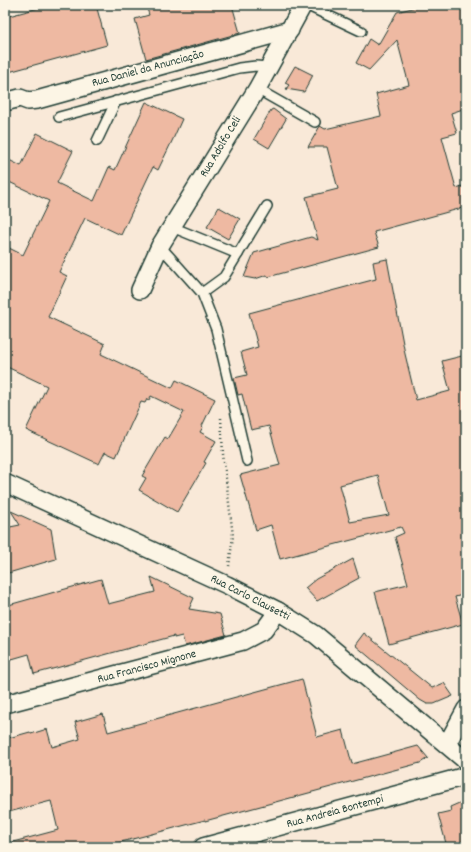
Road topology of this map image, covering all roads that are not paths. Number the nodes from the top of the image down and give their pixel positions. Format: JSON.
{"nodes":[{"id":1,"x":305,"y":5,"type":"edge"},
{"id":2,"x":290,"y":30,"type":"junction"},
{"id":3,"x":361,"y":31,"type":"dead end"},
{"id":4,"x":269,"y":68,"type":"junction"},
{"id":5,"x":257,"y":89,"type":"junction"},
{"id":6,"x":116,"y":101,"type":"junction"},
{"id":7,"x":5,"y":102,"type":"edge"},
{"id":8,"x":60,"y":117,"type":"dead end"},
{"id":9,"x":315,"y":122,"type":"dead end"},
{"id":10,"x":97,"y":142,"type":"dead end"},
{"id":11,"x":267,"y":206,"type":"dead end"},
{"id":12,"x":172,"y":228,"type":"junction"},
{"id":13,"x":160,"y":246,"type":"junction"},
{"id":14,"x":238,"y":254,"type":"junction"},
{"id":15,"x":140,"y":290,"type":"dead end"},
{"id":16,"x":202,"y":293,"type":"junction"},
{"id":17,"x":247,"y":461,"type":"dead end"},
{"id":18,"x":5,"y":483,"type":"edge"},
{"id":19,"x":278,"y":611,"type":"junction"},
{"id":20,"x":5,"y":704,"type":"edge"},
{"id":21,"x":466,"y":709,"type":"edge"},
{"id":22,"x":446,"y":744,"type":"junction"},
{"id":23,"x":466,"y":761,"type":"edge"},
{"id":24,"x":466,"y":776,"type":"edge"},
{"id":25,"x":203,"y":847,"type":"edge"}],
"edges":[{"from":1,"to":2,"type":"street","name":"Rua Adolfo Celi"},
{"from":1,"to":3,"type":"lane"},
{"from":2,"to":4,"type":"street","name":"Rua Adolfo Celi"},
{"from":2,"to":7,"type":"street","name":"Rua Daniel da Anunciação"},
{"from":4,"to":5,"type":"street","name":"Rua Adolfo Celi"},
{"from":4,"to":6,"type":"lane"},
{"from":5,"to":9,"type":"lane"},
{"from":5,"to":12,"type":"street","name":"Rua Adolfo Celi"},
{"from":6,"to":8,"type":"lane"},
{"from":6,"to":10,"type":"lane"},
{"from":11,"to":14,"type":"lane"},
{"from":12,"to":13,"type":"street","name":"Rua Adolfo Celi"},
{"from":12,"to":14,"type":"lane"},
{"from":13,"to":15,"type":"street","name":"Rua Adolfo Celi"},
{"from":13,"to":16,"type":"lane"},
{"from":14,"to":16,"type":"lane"},
{"from":16,"to":17,"type":"lane"},
{"from":18,"to":19,"type":"street","name":"Rua Carlo Clausetti"},
{"from":19,"to":20,"type":"street","name":"Rua Francisco Mignone"},
{"from":19,"to":22,"type":"street","name":"Rua Carlo Clausetti"},
{"from":21,"to":22,"type":"street"},
{"from":22,"to":23,"type":"street","name":"Rua Carlo Clausetti"},
{"from":24,"to":25,"type":"street","name":"Rua Andreia Bontempi"}]}
